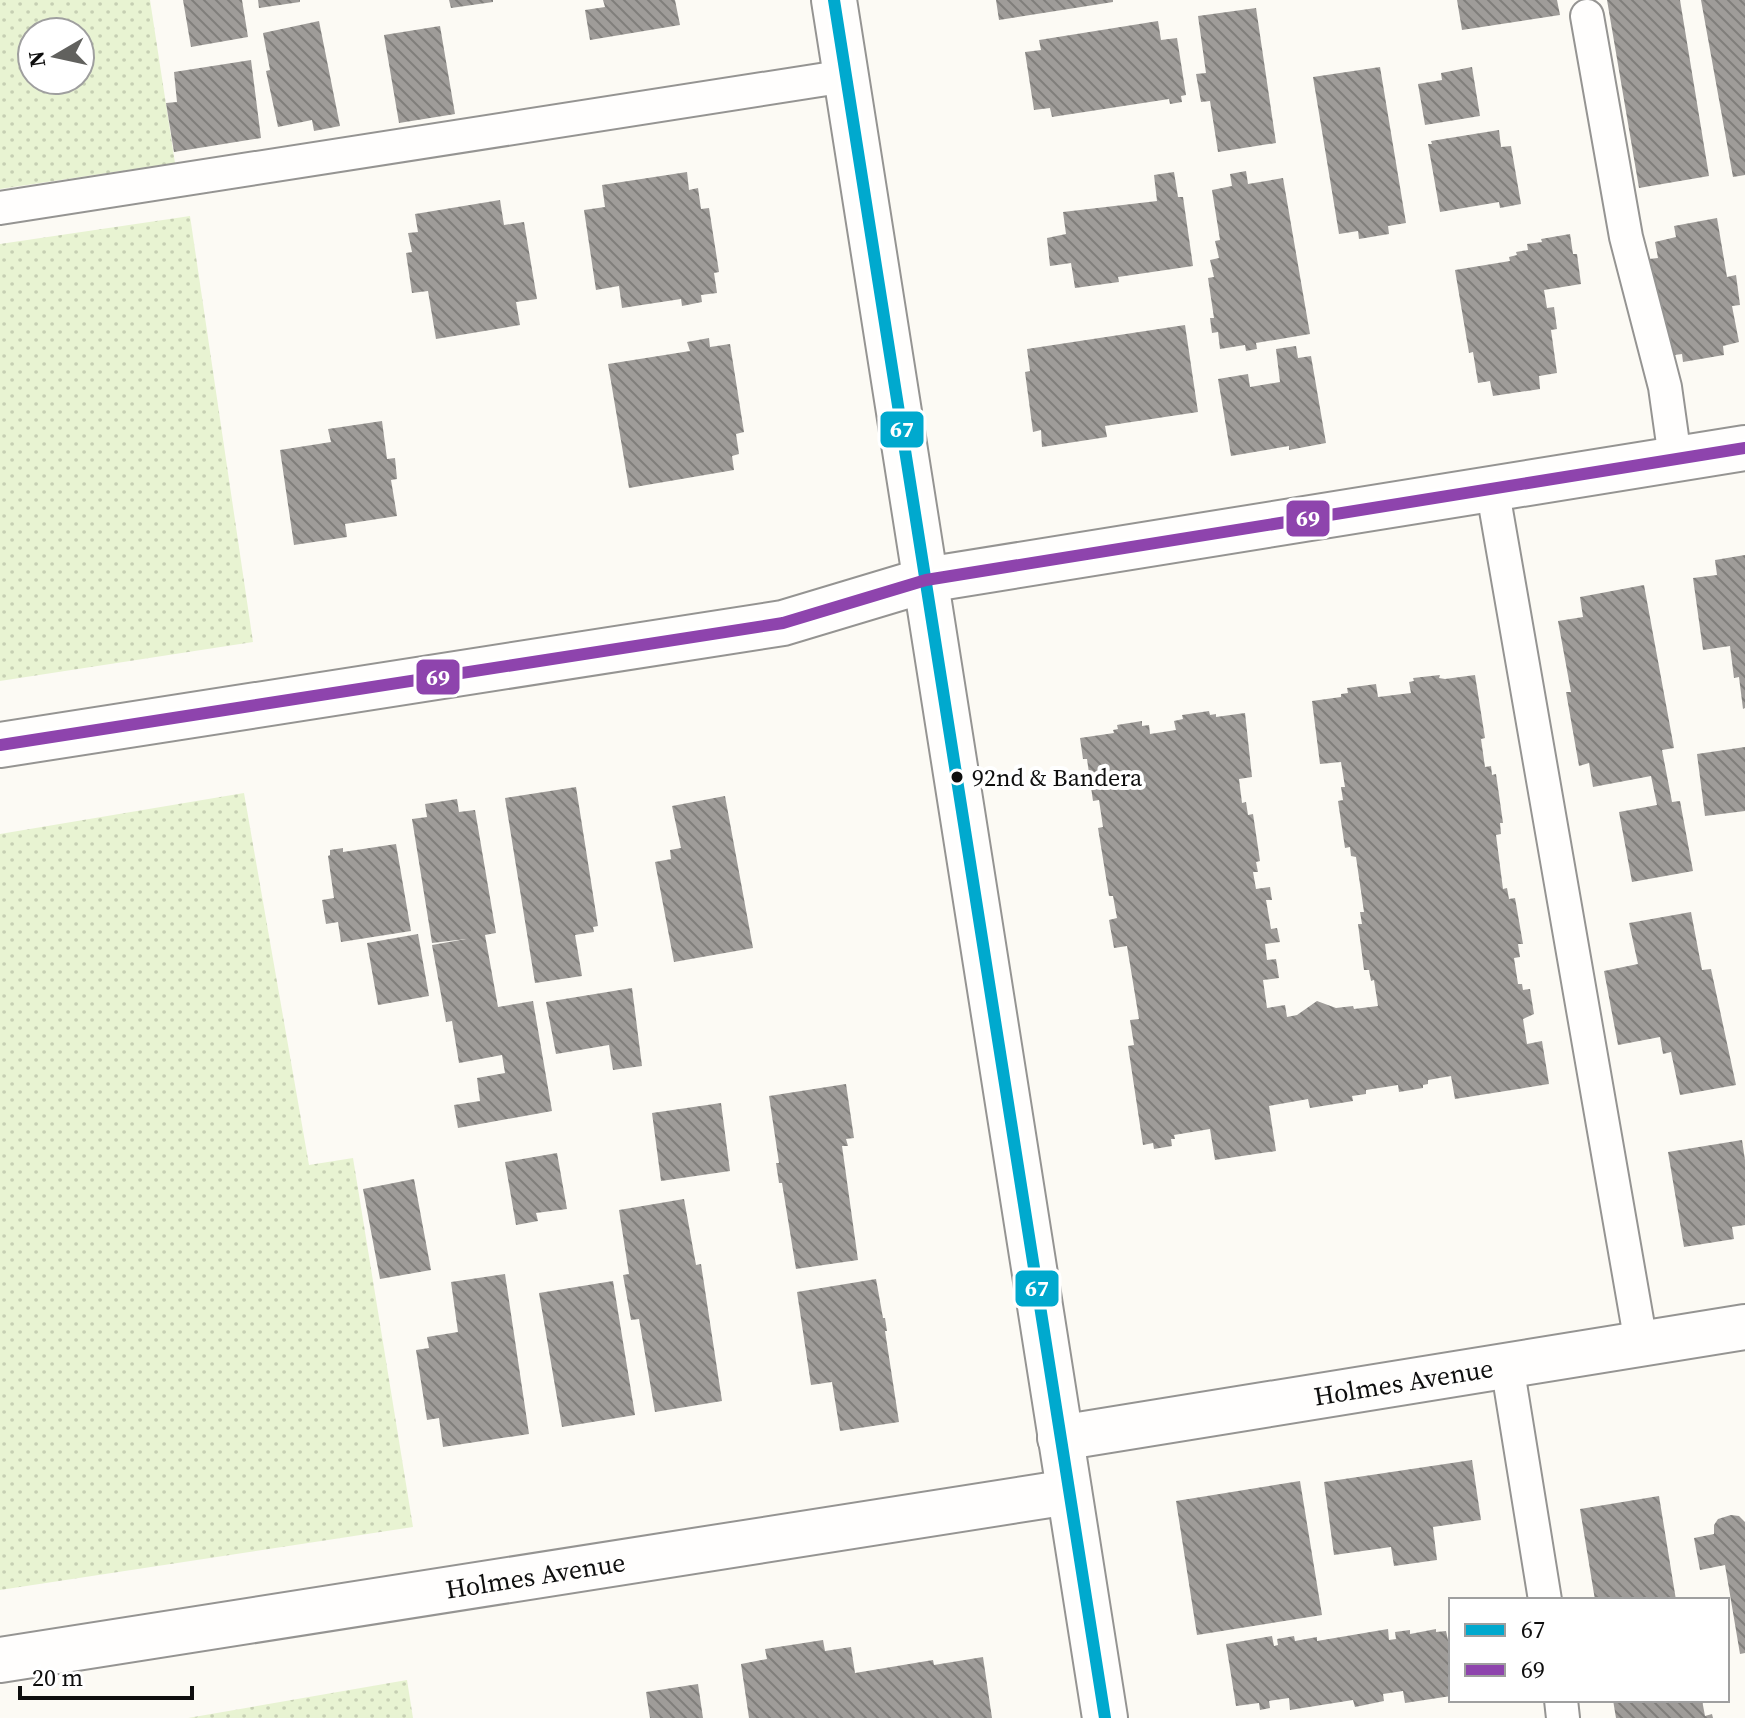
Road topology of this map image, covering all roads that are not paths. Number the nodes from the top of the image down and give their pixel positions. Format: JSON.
{"nodes":[{"id":1,"x":834,"y":0,"type":"edge"},
{"id":2,"x":1587,"y":16,"type":"dead end"},
{"id":3,"x":846,"y":76,"type":"junction"},
{"id":4,"x":0,"y":208,"type":"edge"},
{"id":5,"x":1745,"y":448,"type":"edge"},
{"id":6,"x":1675,"y":458,"type":"junction"},
{"id":7,"x":1492,"y":487,"type":"junction"},
{"id":8,"x":926,"y":580,"type":"junction"},
{"id":9,"x":0,"y":745,"type":"edge"},
{"id":10,"x":1745,"y":1327,"type":"edge"},
{"id":11,"x":1641,"y":1343,"type":"junction"},
{"id":12,"x":1507,"y":1365,"type":"junction"},
{"id":13,"x":1060,"y":1438,"type":"junction"},
{"id":14,"x":1069,"y":1492,"type":"junction"},
{"id":15,"x":1545,"y":1598,"type":"edge"},
{"id":16,"x":0,"y":1660,"type":"edge"},
{"id":17,"x":1105,"y":1718,"type":"edge"}],
"edges":[{"from":1,"to":3,"type":"street"},
{"from":2,"to":6,"type":"lane"},
{"from":3,"to":4,"type":"lane"},
{"from":3,"to":8,"type":"street"},
{"from":5,"to":6,"type":"street"},
{"from":6,"to":7,"type":"street"},
{"from":7,"to":8,"type":"street"},
{"from":7,"to":11,"type":"lane"},
{"from":8,"to":9,"type":"street"},
{"from":8,"to":13,"type":"street"},
{"from":10,"to":11,"type":"street","name":"Holmes Avenue"},
{"from":11,"to":12,"type":"street","name":"Holmes Avenue"},
{"from":12,"to":13,"type":"street","name":"Holmes Avenue"},
{"from":12,"to":15,"type":"lane"},
{"from":13,"to":14,"type":"street"},
{"from":14,"to":16,"type":"street","name":"Holmes Avenue"},
{"from":14,"to":17,"type":"street"}]}
